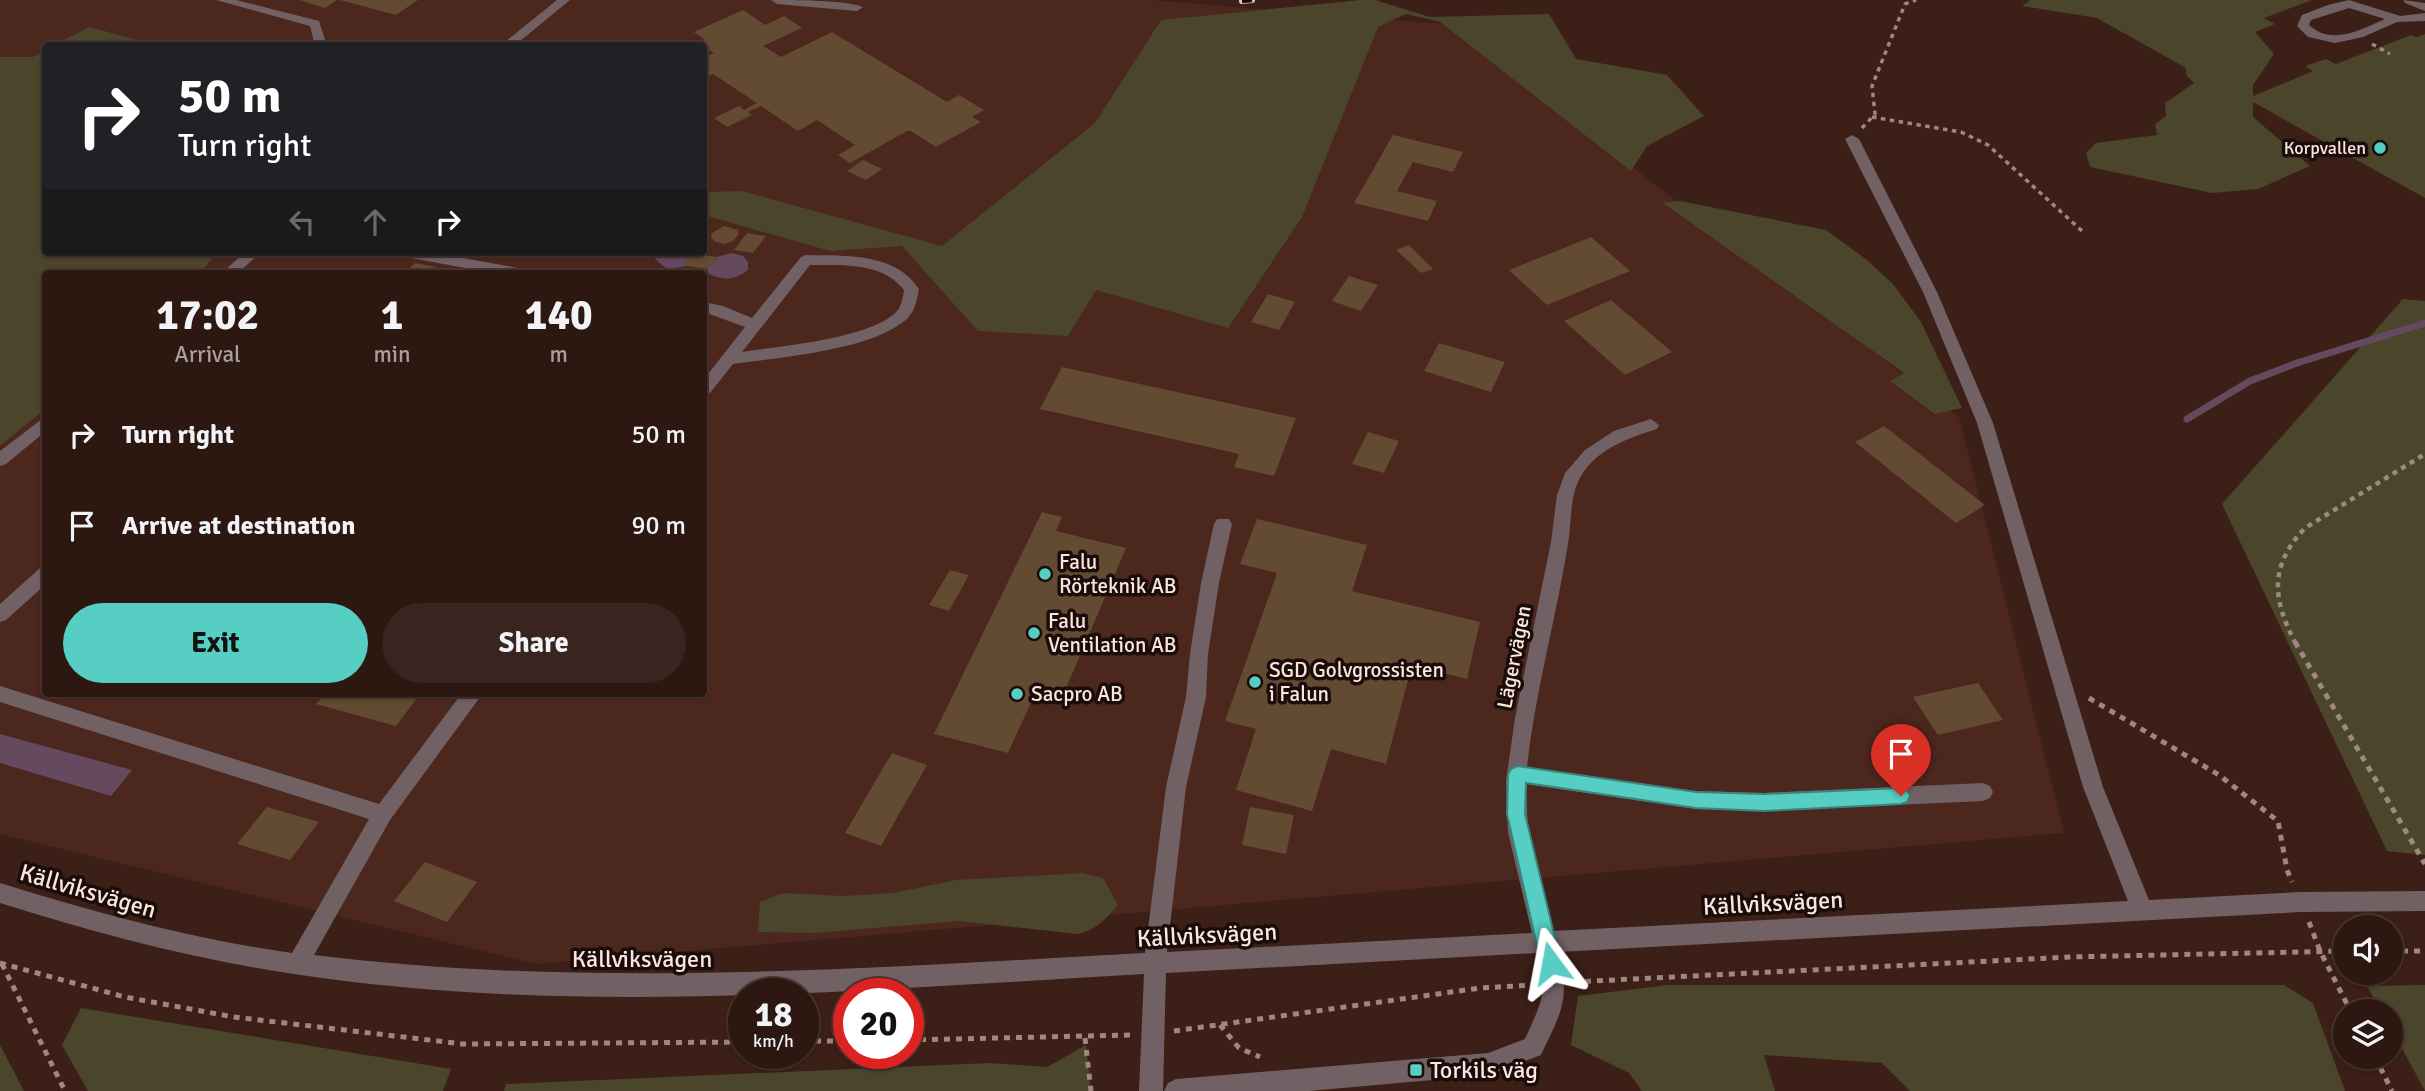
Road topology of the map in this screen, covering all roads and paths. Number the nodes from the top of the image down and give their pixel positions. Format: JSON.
{"nodes":[{"id":1,"x":222,"y":0,"type":"edge"},
{"id":2,"x":564,"y":0,"type":"edge"},
{"id":3,"x":777,"y":0,"type":"edge"},
{"id":4,"x":1916,"y":0,"type":"edge"},
{"id":5,"x":2421,"y":6,"type":"edge"},
{"id":6,"x":857,"y":7,"type":"dead end"},
{"id":7,"x":2393,"y":20,"type":"junction"},
{"id":8,"x":320,"y":42,"type":"edge"},
{"id":9,"x":511,"y":42,"type":"edge"},
{"id":10,"x":1872,"y":117,"type":"junction"},
{"id":11,"x":1852,"y":139,"type":"joint"},
{"id":12,"x":2082,"y":231,"type":"dead end"},
{"id":13,"x":249,"y":256,"type":"edge"},
{"id":14,"x":421,"y":256,"type":"edge"},
{"id":15,"x":473,"y":269,"type":"edge"},
{"id":16,"x":233,"y":270,"type":"edge"},
{"id":17,"x":707,"y":308,"type":"edge"},
{"id":18,"x":754,"y":325,"type":"junction"},
{"id":19,"x":728,"y":359,"type":"junction"},
{"id":20,"x":707,"y":385,"type":"edge"},
{"id":21,"x":42,"y":425,"type":"edge"},
{"id":22,"x":1651,"y":425,"type":"dead end"},
{"id":23,"x":2425,"y":454,"type":"edge"},
{"id":24,"x":0,"y":460,"type":"edge"},
{"id":25,"x":1223,"y":524,"type":"dead end"},
{"id":26,"x":42,"y":577,"type":"edge"},
{"id":27,"x":0,"y":615,"type":"edge"},
{"id":28,"x":2060,"y":682,"type":"junction"},
{"id":29,"x":0,"y":694,"type":"edge"},
{"id":30,"x":470,"y":697,"type":"edge"},
{"id":31,"x":1517,"y":774,"type":"junction"},
{"id":32,"x":1983,"y":792,"type":"dead end"},
{"id":33,"x":383,"y":814,"type":"junction"},
{"id":34,"x":2277,"y":821,"type":"dead end"},
{"id":35,"x":2425,"y":864,"type":"edge"},
{"id":36,"x":0,"y":893,"type":"edge"},
{"id":37,"x":2425,"y":901,"type":"edge"},
{"id":38,"x":2142,"y":910,"type":"junction"},
{"id":39,"x":1547,"y":943,"type":"junction"},
{"id":40,"x":2320,"y":951,"type":"junction"},
{"id":41,"x":2333,"y":951,"type":"edge"},
{"id":42,"x":2403,"y":951,"type":"edge"},
{"id":43,"x":2425,"y":951,"type":"edge"},
{"id":44,"x":1,"y":963,"type":"edge"},
{"id":45,"x":297,"y":964,"type":"junction"},
{"id":46,"x":1155,"y":964,"type":"junction"},
{"id":47,"x":1555,"y":983,"type":"junction"},
{"id":48,"x":2344,"y":999,"type":"edge"},
{"id":49,"x":1220,"y":1025,"type":"junction"},
{"id":50,"x":1153,"y":1033,"type":"junction"},
{"id":51,"x":1085,"y":1038,"type":"junction"},
{"id":52,"x":924,"y":1040,"type":"edge"},
{"id":53,"x":728,"y":1042,"type":"edge"},
{"id":54,"x":1270,"y":1057,"type":"dead end"},
{"id":55,"x":2381,"y":1069,"type":"edge"},
{"id":56,"x":65,"y":1091,"type":"edge"},
{"id":57,"x":1091,"y":1091,"type":"edge"},
{"id":58,"x":1151,"y":1091,"type":"edge"},
{"id":59,"x":1176,"y":1091,"type":"edge"},
{"id":60,"x":2392,"y":1091,"type":"edge"}],
"edges":[{"from":1,"to":8,"type":"street"},
{"from":2,"to":9,"type":"street"},
{"from":3,"to":6,"type":"street"},
{"from":4,"to":10,"type":"path"},
{"from":5,"to":7,"type":"street"},
{"from":7,"to":7,"type":"street"},
{"from":10,"to":11,"type":"path"},
{"from":10,"to":12,"type":"path"},
{"from":11,"to":28,"type":"street"},
{"from":13,"to":16,"type":"street"},
{"from":14,"to":15,"type":"street"},
{"from":17,"to":18,"type":"street"},
{"from":18,"to":19,"type":"street"},
{"from":18,"to":19,"type":"street"},
{"from":19,"to":20,"type":"street"},
{"from":21,"to":24,"type":"street"},
{"from":22,"to":31,"type":"street","name":"Lägervägen"},
{"from":23,"to":35,"type":"path"},
{"from":25,"to":46,"type":"street"},
{"from":26,"to":27,"type":"street"},
{"from":28,"to":34,"type":"path"},
{"from":28,"to":38,"type":"street"},
{"from":29,"to":33,"type":"street"},
{"from":30,"to":33,"type":"street"},
{"from":31,"to":32,"type":"street"},
{"from":31,"to":39,"type":"street","name":"Lägervägen"},
{"from":33,"to":45,"type":"street"},
{"from":36,"to":45,"type":"street","name":"Källviksvägen"},
{"from":37,"to":38,"type":"street","name":"Källviksvägen"},
{"from":38,"to":39,"type":"street","name":"Källviksvägen"},
{"from":39,"to":46,"type":"street","name":"Källviksvägen"},
{"from":39,"to":47,"type":"street","name":"Lägervägen"},
{"from":40,"to":41,"type":"path"},
{"from":40,"to":47,"type":"path"},
{"from":40,"to":48,"type":"path"},
{"from":42,"to":43,"type":"path"},
{"from":44,"to":53,"type":"path"},
{"from":44,"to":56,"type":"path"},
{"from":45,"to":46,"type":"street","name":"Källviksvägen"},
{"from":46,"to":50,"type":"street"},
{"from":47,"to":49,"type":"path"},
{"from":47,"to":59,"type":"street"},
{"from":49,"to":50,"type":"path"},
{"from":49,"to":54,"type":"path"},
{"from":50,"to":51,"type":"path"},
{"from":50,"to":58,"type":"street"},
{"from":51,"to":52,"type":"path"},
{"from":51,"to":57,"type":"path"},
{"from":55,"to":60,"type":"path"}]}
